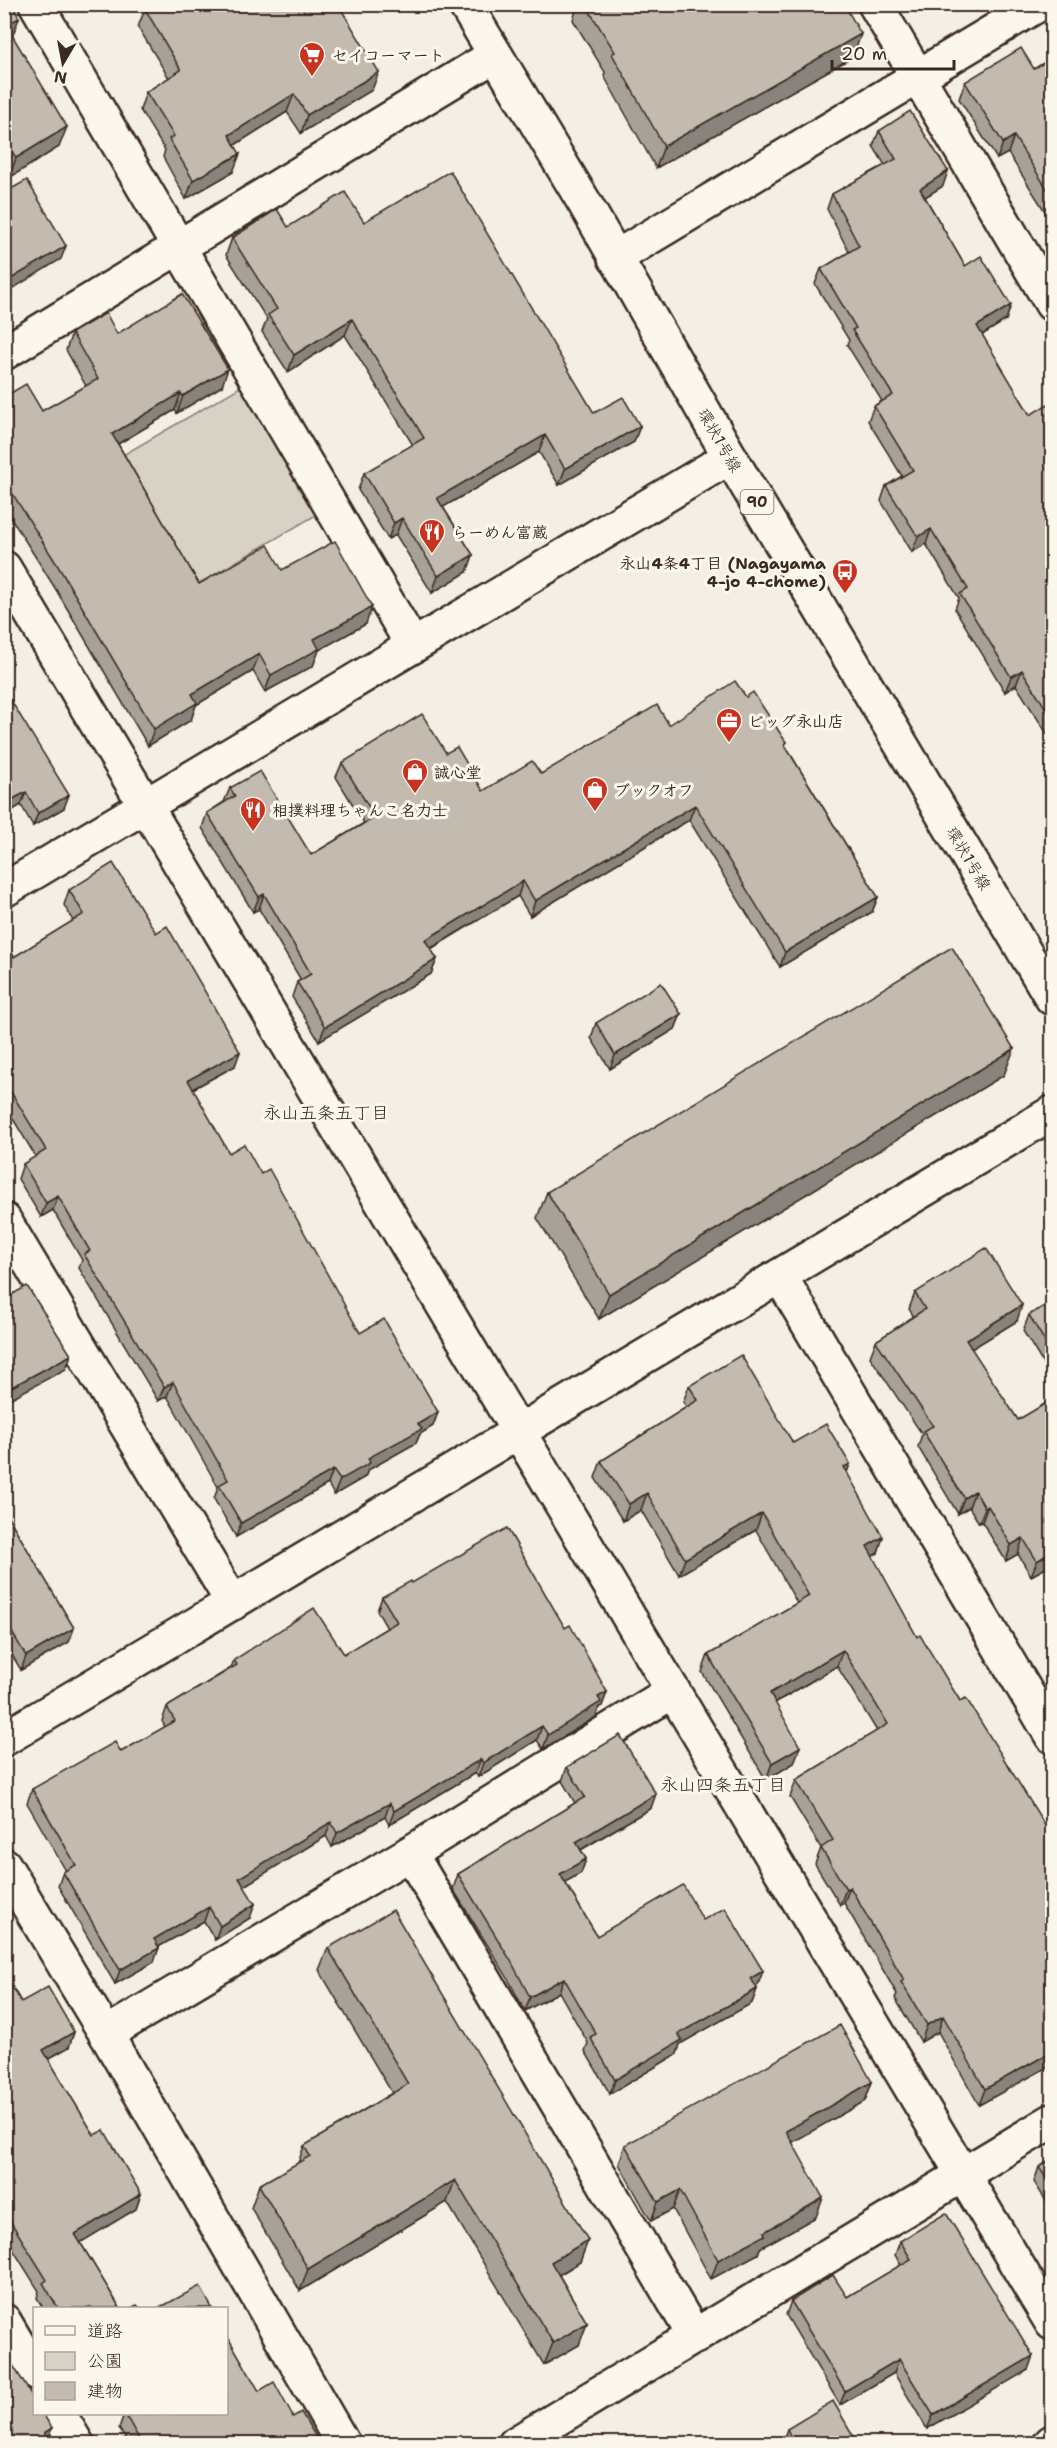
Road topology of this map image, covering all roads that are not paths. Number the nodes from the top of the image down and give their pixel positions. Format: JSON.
{"nodes":[{"id":1,"x":36,"y":4,"type":"edge"},
{"id":2,"x":465,"y":4,"type":"edge"},
{"id":3,"x":875,"y":4,"type":"edge"},
{"id":4,"x":1039,"y":4,"type":"edge"},
{"id":5,"x":495,"y":55,"type":"junction"},
{"id":6,"x":917,"y":76,"type":"junction"},
{"id":7,"x":179,"y":248,"type":"junction"},
{"id":8,"x":615,"y":258,"type":"junction"},
{"id":9,"x":1053,"y":304,"type":"edge"},
{"id":10,"x":4,"y":353,"type":"edge"},
{"id":11,"x":730,"y":457,"type":"junction"},
{"id":12,"x":4,"y":568,"type":"edge"},
{"id":13,"x":413,"y":646,"type":"junction"},
{"id":14,"x":146,"y":806,"type":"junction"},
{"id":15,"x":4,"y":890,"type":"edge"},
{"id":16,"x":1053,"y":998,"type":"edge"},
{"id":17,"x":1053,"y":1113,"type":"edge"},
{"id":18,"x":4,"y":1220,"type":"edge"},
{"id":19,"x":780,"y":1276,"type":"junction"},
{"id":20,"x":520,"y":1431,"type":"junction"},
{"id":21,"x":233,"y":1603,"type":"junction"},
{"id":22,"x":673,"y":1691,"type":"junction"},
{"id":23,"x":1053,"y":1736,"type":"edge"},
{"id":24,"x":4,"y":1739,"type":"edge"},
{"id":25,"x":410,"y":1853,"type":"junction"},
{"id":26,"x":4,"y":1865,"type":"edge"},
{"id":27,"x":106,"y":2034,"type":"junction"},
{"id":28,"x":1053,"y":2121,"type":"edge"},
{"id":29,"x":963,"y":2173,"type":"junction"},
{"id":30,"x":4,"y":2320,"type":"edge"},
{"id":31,"x":1053,"y":2323,"type":"edge"},
{"id":32,"x":695,"y":2337,"type":"junction"},
{"id":33,"x":33,"y":2370,"type":"edge"},
{"id":34,"x":60,"y":2415,"type":"edge"},
{"id":35,"x":77,"y":2444,"type":"edge"},
{"id":36,"x":343,"y":2444,"type":"edge"},
{"id":37,"x":515,"y":2444,"type":"edge"}],
"edges":[{"from":1,"to":7,"type":"street"},
{"from":2,"to":5,"type":"street","name":"環状1号線","number":"90"},
{"from":3,"to":6,"type":"street"},
{"from":4,"to":6,"type":"street"},
{"from":5,"to":7,"type":"street"},
{"from":5,"to":8,"type":"street","name":"環状1号線","number":"90"},
{"from":6,"to":8,"type":"street"},
{"from":6,"to":9,"type":"street"},
{"from":7,"to":10,"type":"street"},
{"from":7,"to":13,"type":"street"},
{"from":8,"to":11,"type":"street","name":"環状1号線","number":"90"},
{"from":11,"to":13,"type":"street"},
{"from":11,"to":16,"type":"street","name":"環状1号線","number":"90"},
{"from":12,"to":14,"type":"street"},
{"from":13,"to":14,"type":"street"},
{"from":14,"to":15,"type":"street"},
{"from":14,"to":20,"type":"street"},
{"from":17,"to":19,"type":"street"},
{"from":18,"to":21,"type":"street"},
{"from":19,"to":20,"type":"street"},
{"from":19,"to":23,"type":"street"},
{"from":20,"to":21,"type":"street"},
{"from":20,"to":22,"type":"street"},
{"from":21,"to":24,"type":"street"},
{"from":22,"to":25,"type":"street"},
{"from":22,"to":29,"type":"street"},
{"from":25,"to":27,"type":"street"},
{"from":25,"to":32,"type":"street"},
{"from":26,"to":27,"type":"street"},
{"from":27,"to":36,"type":"street"},
{"from":28,"to":29,"type":"street"},
{"from":29,"to":31,"type":"street"},
{"from":29,"to":32,"type":"street"},
{"from":30,"to":33,"type":"street"},
{"from":32,"to":37,"type":"street"},
{"from":34,"to":35,"type":"street"}]}
